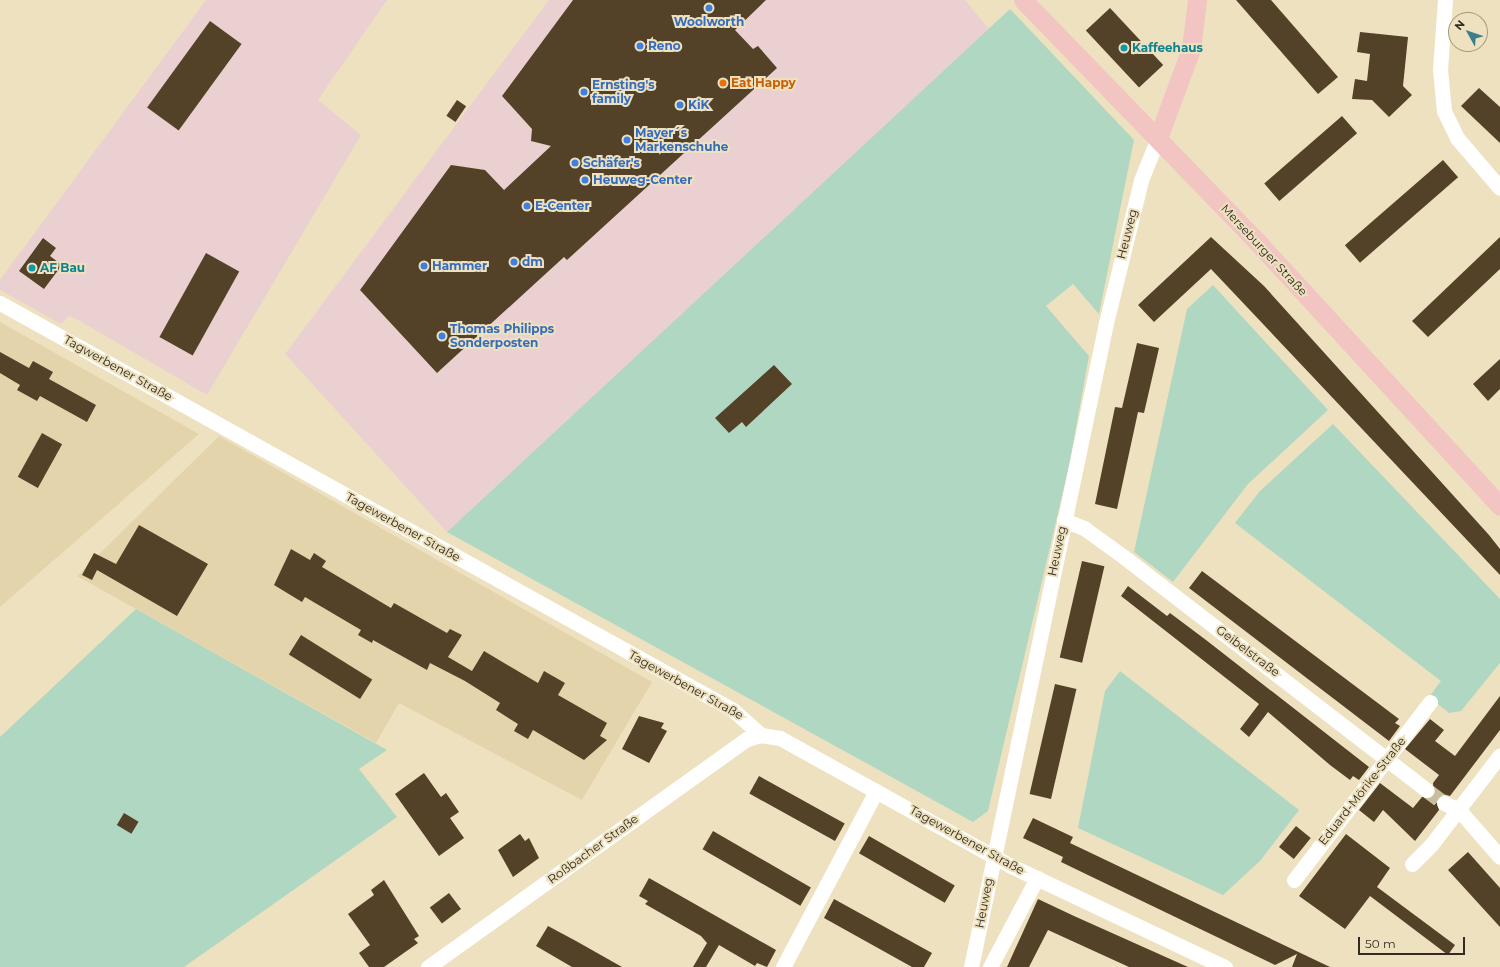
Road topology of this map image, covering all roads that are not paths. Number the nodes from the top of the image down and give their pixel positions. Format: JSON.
{"nodes":[{"id":1,"x":1023,"y":0,"type":"edge"},
{"id":2,"x":1197,"y":0,"type":"edge"},
{"id":3,"x":1445,"y":0,"type":"edge"},
{"id":4,"x":1158,"y":138,"type":"junction"},
{"id":5,"x":1500,"y":188,"type":"edge"},
{"id":6,"x":0,"y":303,"type":"edge"},
{"id":7,"x":235,"y":434,"type":"joint"},
{"id":8,"x":1500,"y":506,"type":"edge"},
{"id":9,"x":1064,"y":520,"type":"junction"},
{"id":10,"x":1430,"y":702,"type":"dead end"},
{"id":11,"x":760,"y":734,"type":"junction"},
{"id":12,"x":1500,"y":755,"type":"edge"},
{"id":13,"x":1388,"y":757,"type":"junction"},
{"id":14,"x":876,"y":790,"type":"junction"},
{"id":15,"x":1428,"y":790,"type":"tunnel mouth"},
{"id":16,"x":1444,"y":803,"type":"tunnel mouth"},
{"id":17,"x":1459,"y":810,"type":"junction"},
{"id":18,"x":993,"y":856,"type":"junction"},
{"id":19,"x":1500,"y":857,"type":"edge"},
{"id":20,"x":1412,"y":864,"type":"dead end"},
{"id":21,"x":1037,"y":878,"type":"junction"},
{"id":22,"x":1294,"y":880,"type":"dead end"},
{"id":23,"x":428,"y":967,"type":"edge"},
{"id":24,"x":783,"y":967,"type":"edge"},
{"id":25,"x":972,"y":967,"type":"edge"},
{"id":26,"x":990,"y":967,"type":"edge"},
{"id":27,"x":1225,"y":967,"type":"edge"}],
"edges":[{"from":1,"to":4,"type":"main road","name":"Merseburger Straße"},
{"from":2,"to":4,"type":"main road"},
{"from":3,"to":5,"type":"street"},
{"from":4,"to":8,"type":"main road","name":"Merseburger Straße"},
{"from":4,"to":9,"type":"street","name":"Heuweg"},
{"from":6,"to":7,"type":"street","name":"Tagwerbener Straße"},
{"from":7,"to":11,"type":"street","name":"Tagewerbener Straße"},
{"from":9,"to":13,"type":"street","name":"Geibelstraße"},
{"from":9,"to":18,"type":"street","name":"Heuweg"},
{"from":10,"to":13,"type":"street","name":"Eduard-Mörike-Straße"},
{"from":11,"to":14,"type":"street","name":"Tagewerbener Straße"},
{"from":11,"to":23,"type":"street","name":"Roßbacher Straße"},
{"from":12,"to":17,"type":"street"},
{"from":13,"to":15,"type":"street","name":"Geibelstraße"},
{"from":13,"to":22,"type":"street","name":"Eduard-Mörike-Straße"},
{"from":14,"to":18,"type":"street","name":"Tagewerbener Straße"},
{"from":14,"to":24,"type":"street"},
{"from":16,"to":17,"type":"street"},
{"from":17,"to":19,"type":"street"},
{"from":17,"to":20,"type":"street"},
{"from":18,"to":21,"type":"street","name":"Tagewerbener Straße"},
{"from":18,"to":25,"type":"street","name":"Heuweg"},
{"from":21,"to":26,"type":"street"},
{"from":21,"to":27,"type":"street","name":"Tagewerbener Straße"}]}
